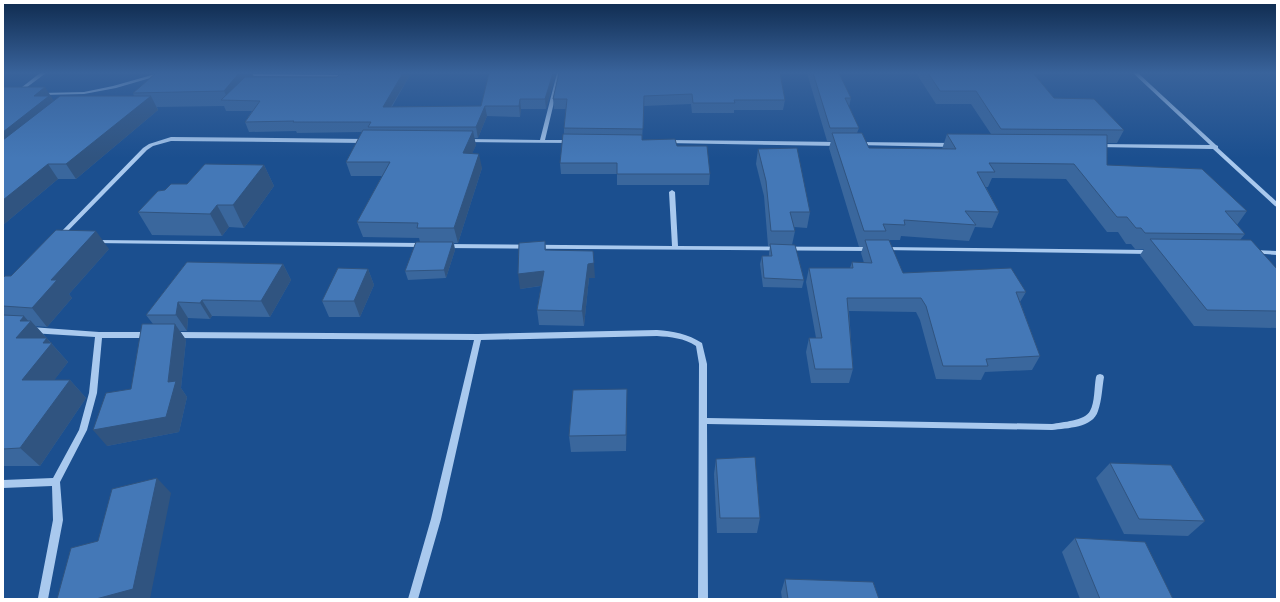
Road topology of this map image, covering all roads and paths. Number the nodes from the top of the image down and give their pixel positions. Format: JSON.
{"nodes":[{"id":1,"x":552,"y":101,"type":"edge"},
{"id":2,"x":1166,"y":101,"type":"edge"},
{"id":3,"x":375,"y":140,"type":"edge"},
{"id":4,"x":463,"y":141,"type":"edge"},
{"id":5,"x":542,"y":141,"type":"junction"},
{"id":6,"x":582,"y":142,"type":"edge"},
{"id":7,"x":661,"y":142,"type":"edge"},
{"id":8,"x":844,"y":144,"type":"edge"},
{"id":9,"x":852,"y":144,"type":"edge"},
{"id":10,"x":962,"y":145,"type":"edge"},
{"id":11,"x":1089,"y":146,"type":"edge"},
{"id":12,"x":1216,"y":147,"type":"junction"},
{"id":13,"x":672,"y":192,"type":"dead end"},
{"id":14,"x":1277,"y":205,"type":"edge"},
{"id":15,"x":85,"y":242,"type":"edge"},
{"id":16,"x":66,"y":243,"type":"edge"},
{"id":17,"x":428,"y":245,"type":"edge"},
{"id":18,"x":436,"y":245,"type":"edge"},
{"id":19,"x":675,"y":248,"type":"junction"},
{"id":20,"x":1158,"y":252,"type":"edge"},
{"id":21,"x":1245,"y":252,"type":"edge"},
{"id":22,"x":1277,"y":253,"type":"edge"},
{"id":23,"x":25,"y":329,"type":"edge"},
{"id":24,"x":99,"y":335,"type":"junction"},
{"id":25,"x":154,"y":335,"type":"edge"},
{"id":26,"x":170,"y":335,"type":"edge"},
{"id":27,"x":478,"y":337,"type":"junction"},
{"id":28,"x":1100,"y":377,"type":"dead end"},
{"id":29,"x":703,"y":420,"type":"junction"},
{"id":30,"x":56,"y":482,"type":"junction"},
{"id":31,"x":3,"y":484,"type":"edge"},
{"id":32,"x":43,"y":598,"type":"edge"},
{"id":33,"x":413,"y":599,"type":"edge"},
{"id":34,"x":703,"y":599,"type":"edge"}],
"edges":[{"from":1,"to":5,"type":"street"},
{"from":2,"to":12,"type":"street"},
{"from":3,"to":16,"type":"street"},
{"from":4,"to":5,"type":"street"},
{"from":5,"to":6,"type":"street"},
{"from":7,"to":8,"type":"street"},
{"from":9,"to":10,"type":"street"},
{"from":11,"to":12,"type":"street"},
{"from":12,"to":14,"type":"street"},
{"from":13,"to":19,"type":"street"},
{"from":15,"to":17,"type":"street"},
{"from":18,"to":19,"type":"street"},
{"from":19,"to":20,"type":"street"},
{"from":21,"to":22,"type":"street"},
{"from":23,"to":24,"type":"street"},
{"from":24,"to":25,"type":"street"},
{"from":24,"to":30,"type":"street"},
{"from":26,"to":27,"type":"street"},
{"from":27,"to":29,"type":"street"},
{"from":27,"to":33,"type":"street"},
{"from":28,"to":29,"type":"street"},
{"from":29,"to":34,"type":"street"},
{"from":30,"to":31,"type":"street"},
{"from":30,"to":32,"type":"street"}]}
